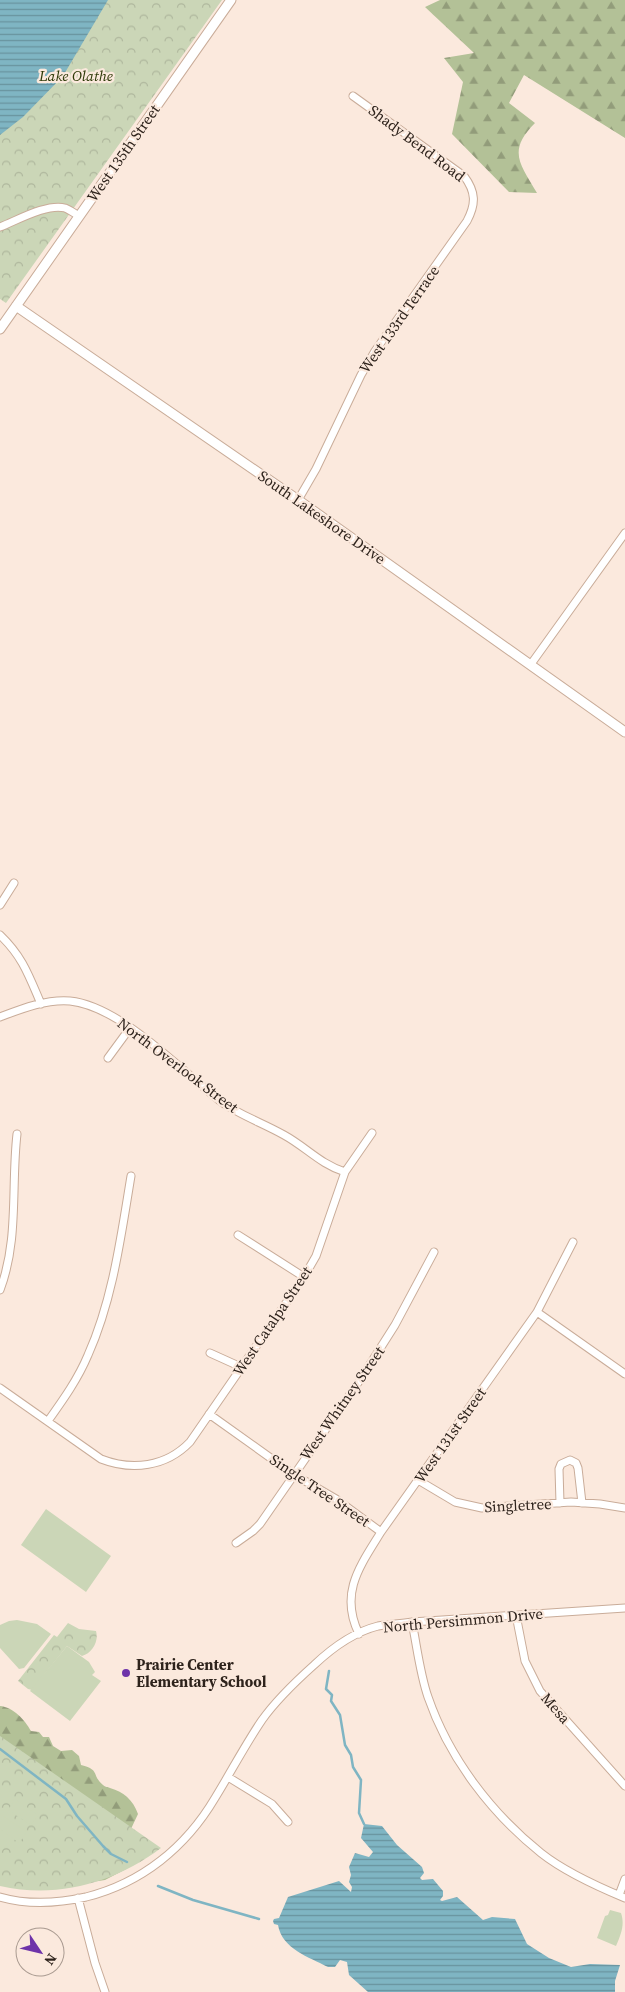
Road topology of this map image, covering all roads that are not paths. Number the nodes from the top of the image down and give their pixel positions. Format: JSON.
{"nodes":[{"id":1,"x":231,"y":0,"type":"edge"},
{"id":2,"x":353,"y":96,"type":"dead end"},
{"id":3,"x":474,"y":194,"type":"joint"},
{"id":4,"x":79,"y":216,"type":"junction"},
{"id":5,"x":0,"y":227,"type":"edge"},
{"id":6,"x":16,"y":306,"type":"junction"},
{"id":7,"x":0,"y":329,"type":"edge"},
{"id":8,"x":298,"y":500,"type":"junction"},
{"id":9,"x":625,"y":532,"type":"edge"},
{"id":10,"x":531,"y":664,"type":"junction"},
{"id":11,"x":625,"y":732,"type":"edge"},
{"id":12,"x":14,"y":883,"type":"dead end"},
{"id":13,"x":0,"y":905,"type":"edge"},
{"id":14,"x":0,"y":936,"type":"edge"},
{"id":15,"x":41,"y":1004,"type":"junction"},
{"id":16,"x":0,"y":1017,"type":"edge"},
{"id":17,"x":130,"y":1028,"type":"junction"},
{"id":18,"x":108,"y":1058,"type":"dead end"},
{"id":19,"x":372,"y":1133,"type":"dead end"},
{"id":20,"x":17,"y":1134,"type":"dead end"},
{"id":21,"x":344,"y":1172,"type":"junction"},
{"id":22,"x":131,"y":1176,"type":"dead end"},
{"id":23,"x":238,"y":1235,"type":"dead end"},
{"id":24,"x":573,"y":1242,"type":"dead end"},
{"id":25,"x":434,"y":1252,"type":"dead end"},
{"id":26,"x":304,"y":1277,"type":"junction"},
{"id":27,"x":0,"y":1290,"type":"edge"},
{"id":28,"x":537,"y":1312,"type":"junction"},
{"id":29,"x":210,"y":1353,"type":"dead end"},
{"id":30,"x":241,"y":1367,"type":"junction"},
{"id":31,"x":625,"y":1374,"type":"edge"},
{"id":32,"x":0,"y":1388,"type":"edge"},
{"id":33,"x":209,"y":1414,"type":"junction"},
{"id":34,"x":48,"y":1421,"type":"junction"},
{"id":35,"x":293,"y":1474,"type":"junction"},
{"id":36,"x":418,"y":1480,"type":"junction"},
{"id":37,"x":560,"y":1503,"type":"junction"},
{"id":38,"x":582,"y":1503,"type":"junction"},
{"id":39,"x":625,"y":1508,"type":"edge"},
{"id":40,"x":381,"y":1532,"type":"junction"},
{"id":41,"x":236,"y":1543,"type":"dead end"},
{"id":42,"x":625,"y":1608,"type":"edge"},
{"id":43,"x":516,"y":1615,"type":"junction"},
{"id":44,"x":412,"y":1622,"type":"junction"},
{"id":45,"x":359,"y":1634,"type":"junction"},
{"id":46,"x":228,"y":1778,"type":"junction"},
{"id":47,"x":625,"y":1786,"type":"edge"},
{"id":48,"x":288,"y":1822,"type":"dead end"},
{"id":49,"x":625,"y":1879,"type":"edge"},
{"id":50,"x":622,"y":1896,"type":"edge"},
{"id":51,"x":0,"y":1897,"type":"edge"},
{"id":52,"x":78,"y":1898,"type":"junction"},
{"id":53,"x":105,"y":1992,"type":"edge"}],
"edges":[{"from":1,"to":4,"type":"street","name":"West 135th Street"},
{"from":2,"to":3,"type":"street","name":"Shady Bend Road"},
{"from":3,"to":8,"type":"street","name":"West 133rd Terrace"},
{"from":4,"to":5,"type":"street"},
{"from":4,"to":6,"type":"street","name":"West 135th Street"},
{"from":6,"to":7,"type":"street","name":"West 135th Street"},
{"from":6,"to":8,"type":"street","name":"South Lakeshore Drive"},
{"from":8,"to":10,"type":"street","name":"South Lakeshore Drive"},
{"from":9,"to":10,"type":"street"},
{"from":10,"to":11,"type":"street","name":"South Lakeshore Drive"},
{"from":12,"to":13,"type":"street"},
{"from":14,"to":15,"type":"street"},
{"from":15,"to":16,"type":"street","name":"North Overlook Street"},
{"from":15,"to":17,"type":"street","name":"North Overlook Street"},
{"from":17,"to":18,"type":"street"},
{"from":17,"to":21,"type":"street","name":"North Overlook Street"},
{"from":19,"to":21,"type":"street","name":"West Catalpa Street"},
{"from":20,"to":27,"type":"street"},
{"from":21,"to":26,"type":"street","name":"West Catalpa Street"},
{"from":22,"to":34,"type":"street"},
{"from":23,"to":26,"type":"street"},
{"from":24,"to":28,"type":"street","name":"West 131st Street"},
{"from":25,"to":35,"type":"street","name":"West Whitney Street"},
{"from":26,"to":30,"type":"street","name":"West Catalpa Street"},
{"from":28,"to":31,"type":"street"},
{"from":28,"to":36,"type":"street","name":"West 131st Street"},
{"from":29,"to":30,"type":"street"},
{"from":30,"to":33,"type":"street","name":"West Catalpa Street"},
{"from":32,"to":34,"type":"street","name":"West Catalpa Street"},
{"from":33,"to":34,"type":"street","name":"West Catalpa Street"},
{"from":33,"to":35,"type":"street","name":"Single Tree Street"},
{"from":35,"to":40,"type":"street","name":"Single Tree Street"},
{"from":35,"to":41,"type":"street","name":"West Whitney Street"},
{"from":36,"to":37,"type":"street","name":"Singletree"},
{"from":36,"to":40,"type":"street","name":"West 131st Street"},
{"from":37,"to":38,"type":"street","name":"Singletree"},
{"from":37,"to":38,"type":"street"},
{"from":38,"to":39,"type":"street","name":"Singletree"},
{"from":40,"to":45,"type":"street","name":"West 131st Street"},
{"from":42,"to":43,"type":"street","name":"North Persimmon Drive"},
{"from":43,"to":44,"type":"street","name":"North Persimmon Drive"},
{"from":43,"to":47,"type":"street","name":"Mesa"},
{"from":44,"to":45,"type":"street","name":"North Persimmon Drive"},
{"from":44,"to":50,"type":"street"},
{"from":45,"to":46,"type":"street","name":"North Persimmon Drive"},
{"from":46,"to":48,"type":"street"},
{"from":46,"to":52,"type":"street","name":"North Persimmon Drive"},
{"from":49,"to":50,"type":"street"},
{"from":51,"to":52,"type":"street","name":"North Persimmon Drive"},
{"from":52,"to":53,"type":"street"}]}
